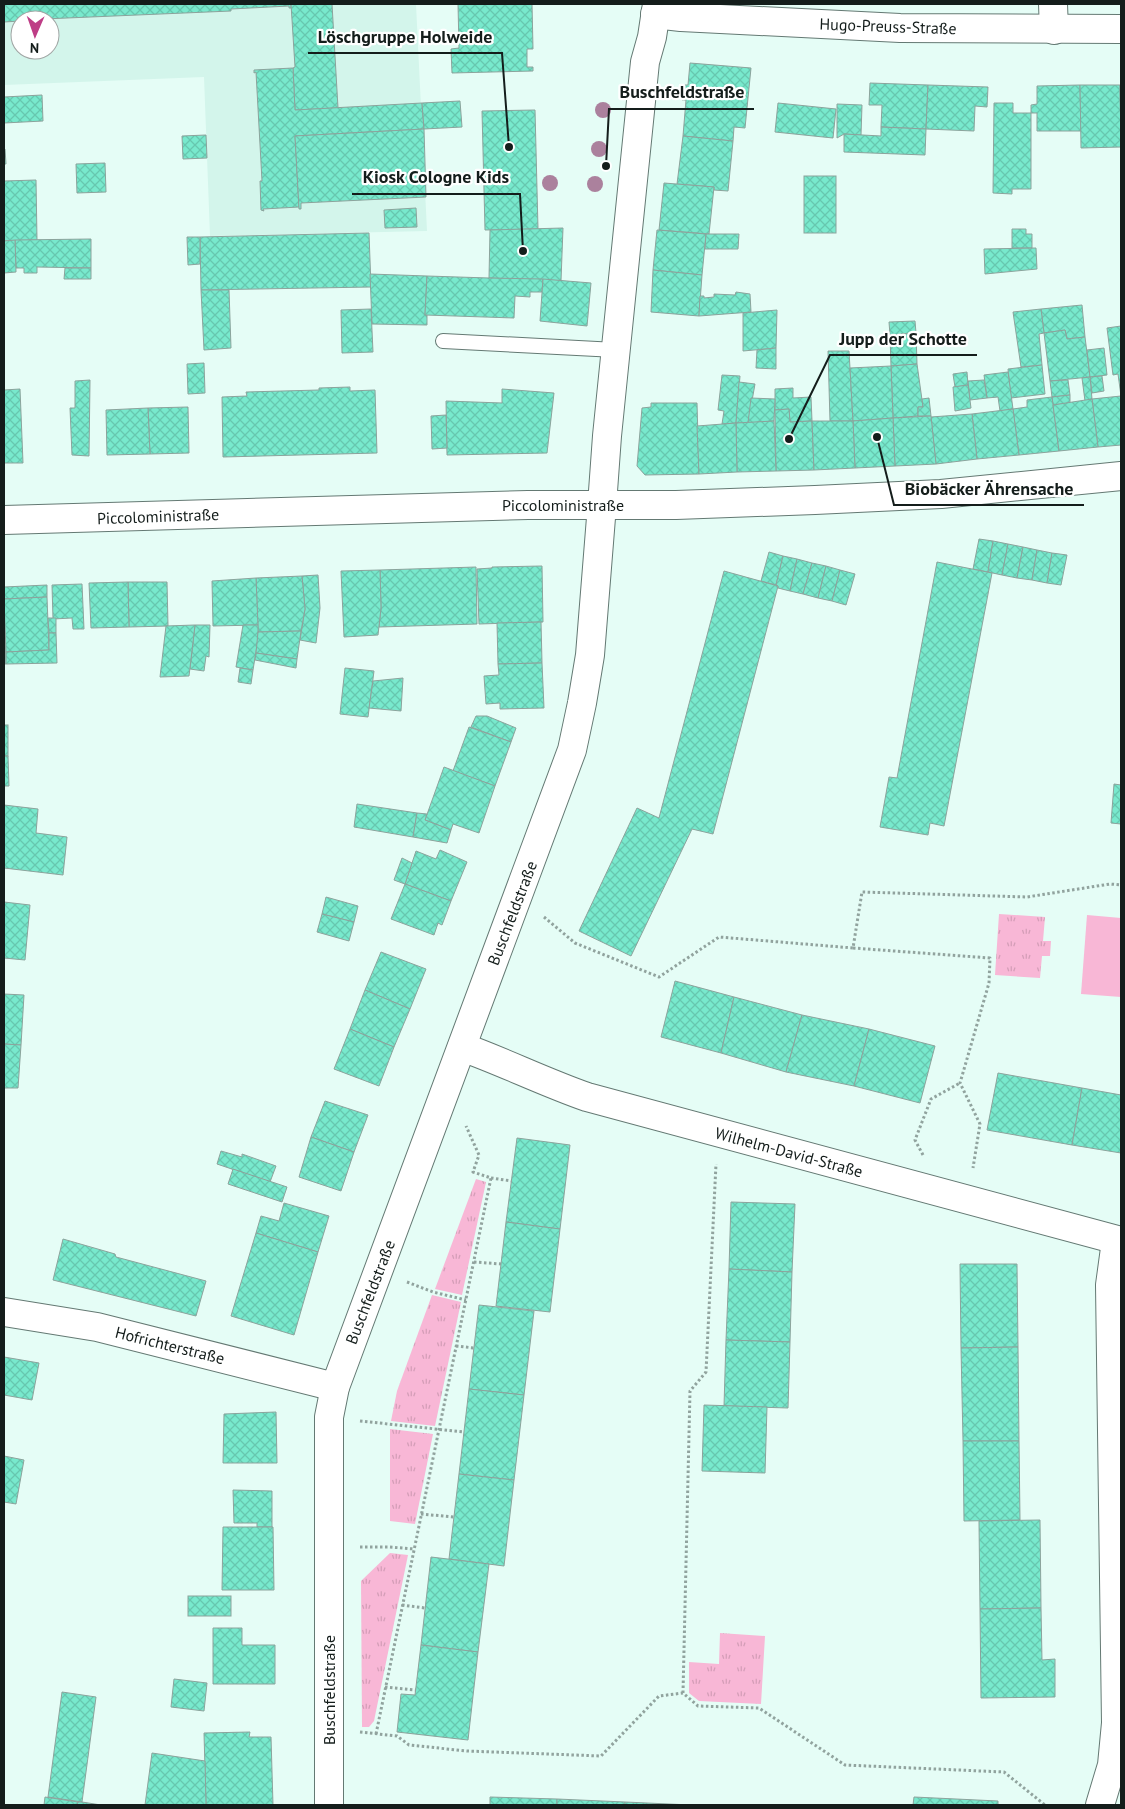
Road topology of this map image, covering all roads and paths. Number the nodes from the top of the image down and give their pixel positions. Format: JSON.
{"nodes":[{"id":1,"x":656,"y":9,"type":"edge"},
{"id":2,"x":1054,"y":17,"type":"edge"},
{"id":3,"x":1121,"y":29,"type":"edge"},
{"id":4,"x":443,"y":342,"type":"dead end"},
{"id":5,"x":616,"y":350,"type":"junction"},
{"id":6,"x":1121,"y":476,"type":"edge"},
{"id":7,"x":602,"y":505,"type":"junction"},
{"id":8,"x":4,"y":520,"type":"edge"},
{"id":9,"x":1121,"y":885,"type":"edge"},
{"id":10,"x":515,"y":906,"type":"junction"},
{"id":11,"x":853,"y":948,"type":"junction"},
{"id":12,"x":462,"y":1047,"type":"junction"},
{"id":13,"x":960,"y":1083,"type":"junction"},
{"id":14,"x":438,"y":1110,"type":"junction"},
{"id":15,"x":722,"y":1134,"type":"junction"},
{"id":16,"x":491,"y":1178,"type":"junction"},
{"id":17,"x":512,"y":1181,"type":"dead end"},
{"id":18,"x":929,"y":1190,"type":"junction"},
{"id":19,"x":965,"y":1200,"type":"junction"},
{"id":20,"x":1119,"y":1241,"type":"edge"},
{"id":21,"x":474,"y":1262,"type":"junction"},
{"id":22,"x":501,"y":1264,"type":"dead end"},
{"id":23,"x":378,"y":1272,"type":"junction"},
{"id":24,"x":466,"y":1300,"type":"junction"},
{"id":25,"x":4,"y":1312,"type":"edge"},
{"id":26,"x":456,"y":1346,"type":"junction"},
{"id":27,"x":474,"y":1348,"type":"dead end"},
{"id":28,"x":335,"y":1387,"type":"junction"},
{"id":29,"x":329,"y":1418,"type":"junction"},
{"id":30,"x":439,"y":1429,"type":"junction"},
{"id":31,"x":464,"y":1432,"type":"dead end"},
{"id":32,"x":421,"y":1514,"type":"junction"},
{"id":33,"x":454,"y":1517,"type":"dead end"},
{"id":34,"x":329,"y":1547,"type":"junction"},
{"id":35,"x":414,"y":1549,"type":"junction"},
{"id":36,"x":402,"y":1605,"type":"junction"},
{"id":37,"x":425,"y":1608,"type":"dead end"},
{"id":38,"x":1118,"y":1647,"type":"edge"},
{"id":39,"x":386,"y":1687,"type":"junction"},
{"id":40,"x":416,"y":1690,"type":"dead end"},
{"id":41,"x":683,"y":1693,"type":"junction"},
{"id":42,"x":362,"y":1732,"type":"dead end"},
{"id":43,"x":376,"y":1734,"type":"junction"},
{"id":44,"x":329,"y":1805,"type":"edge"},
{"id":45,"x":1045,"y":1805,"type":"edge"},
{"id":46,"x":1100,"y":1805,"type":"edge"}],
"edges":[{"from":1,"to":2,"type":"street","name":"Hugo-Preuss-Straße"},
{"from":1,"to":5,"type":"street","name":"Buschfeldstraße"},
{"from":2,"to":3,"type":"street","name":"Hugo-Preuss-Straße"},
{"from":4,"to":5,"type":"lane"},
{"from":5,"to":7,"type":"street","name":"Buschfeldstraße"},
{"from":6,"to":7,"type":"street","name":"Piccoloministraße"},
{"from":7,"to":8,"type":"street","name":"Piccoloministraße"},
{"from":7,"to":10,"type":"street","name":"Buschfeldstraße"},
{"from":9,"to":11,"type":"path"},
{"from":10,"to":11,"type":"path"},
{"from":10,"to":12,"type":"street","name":"Buschfeldstraße"},
{"from":11,"to":13,"type":"path"},
{"from":12,"to":14,"type":"street","name":"Buschfeldstraße"},
{"from":12,"to":15,"type":"street","name":"Wilhelm-David-Straße"},
{"from":13,"to":18,"type":"path"},
{"from":13,"to":19,"type":"path"},
{"from":14,"to":16,"type":"path"},
{"from":14,"to":23,"type":"street","name":"Buschfeldstraße"},
{"from":15,"to":18,"type":"street","name":"Wilhelm-David-Straße"},
{"from":15,"to":41,"type":"path"},
{"from":16,"to":17,"type":"path"},
{"from":16,"to":21,"type":"path"},
{"from":18,"to":19,"type":"street","name":"Wilhelm-David-Straße"},
{"from":19,"to":20,"type":"street","name":"Wilhelm-David-Straße"},
{"from":20,"to":38,"type":"street"},
{"from":21,"to":22,"type":"path"},
{"from":21,"to":24,"type":"path"},
{"from":23,"to":24,"type":"path"},
{"from":23,"to":28,"type":"street","name":"Buschfeldstraße"},
{"from":24,"to":26,"type":"path"},
{"from":25,"to":28,"type":"street","name":"Hofrichterstraße"},
{"from":26,"to":27,"type":"path"},
{"from":26,"to":30,"type":"path"},
{"from":28,"to":29,"type":"street","name":"Buschfeldstraße"},
{"from":29,"to":30,"type":"path"},
{"from":29,"to":34,"type":"street","name":"Buschfeldstraße"},
{"from":30,"to":31,"type":"path"},
{"from":30,"to":32,"type":"path"},
{"from":32,"to":33,"type":"path"},
{"from":32,"to":35,"type":"path"},
{"from":34,"to":35,"type":"path"},
{"from":34,"to":44,"type":"street","name":"Buschfeldstraße"},
{"from":35,"to":36,"type":"path"},
{"from":36,"to":37,"type":"path"},
{"from":36,"to":39,"type":"path"},
{"from":38,"to":46,"type":"street"},
{"from":39,"to":40,"type":"path"},
{"from":39,"to":43,"type":"path"},
{"from":41,"to":43,"type":"path"},
{"from":41,"to":45,"type":"path"},
{"from":42,"to":43,"type":"path"}]}
